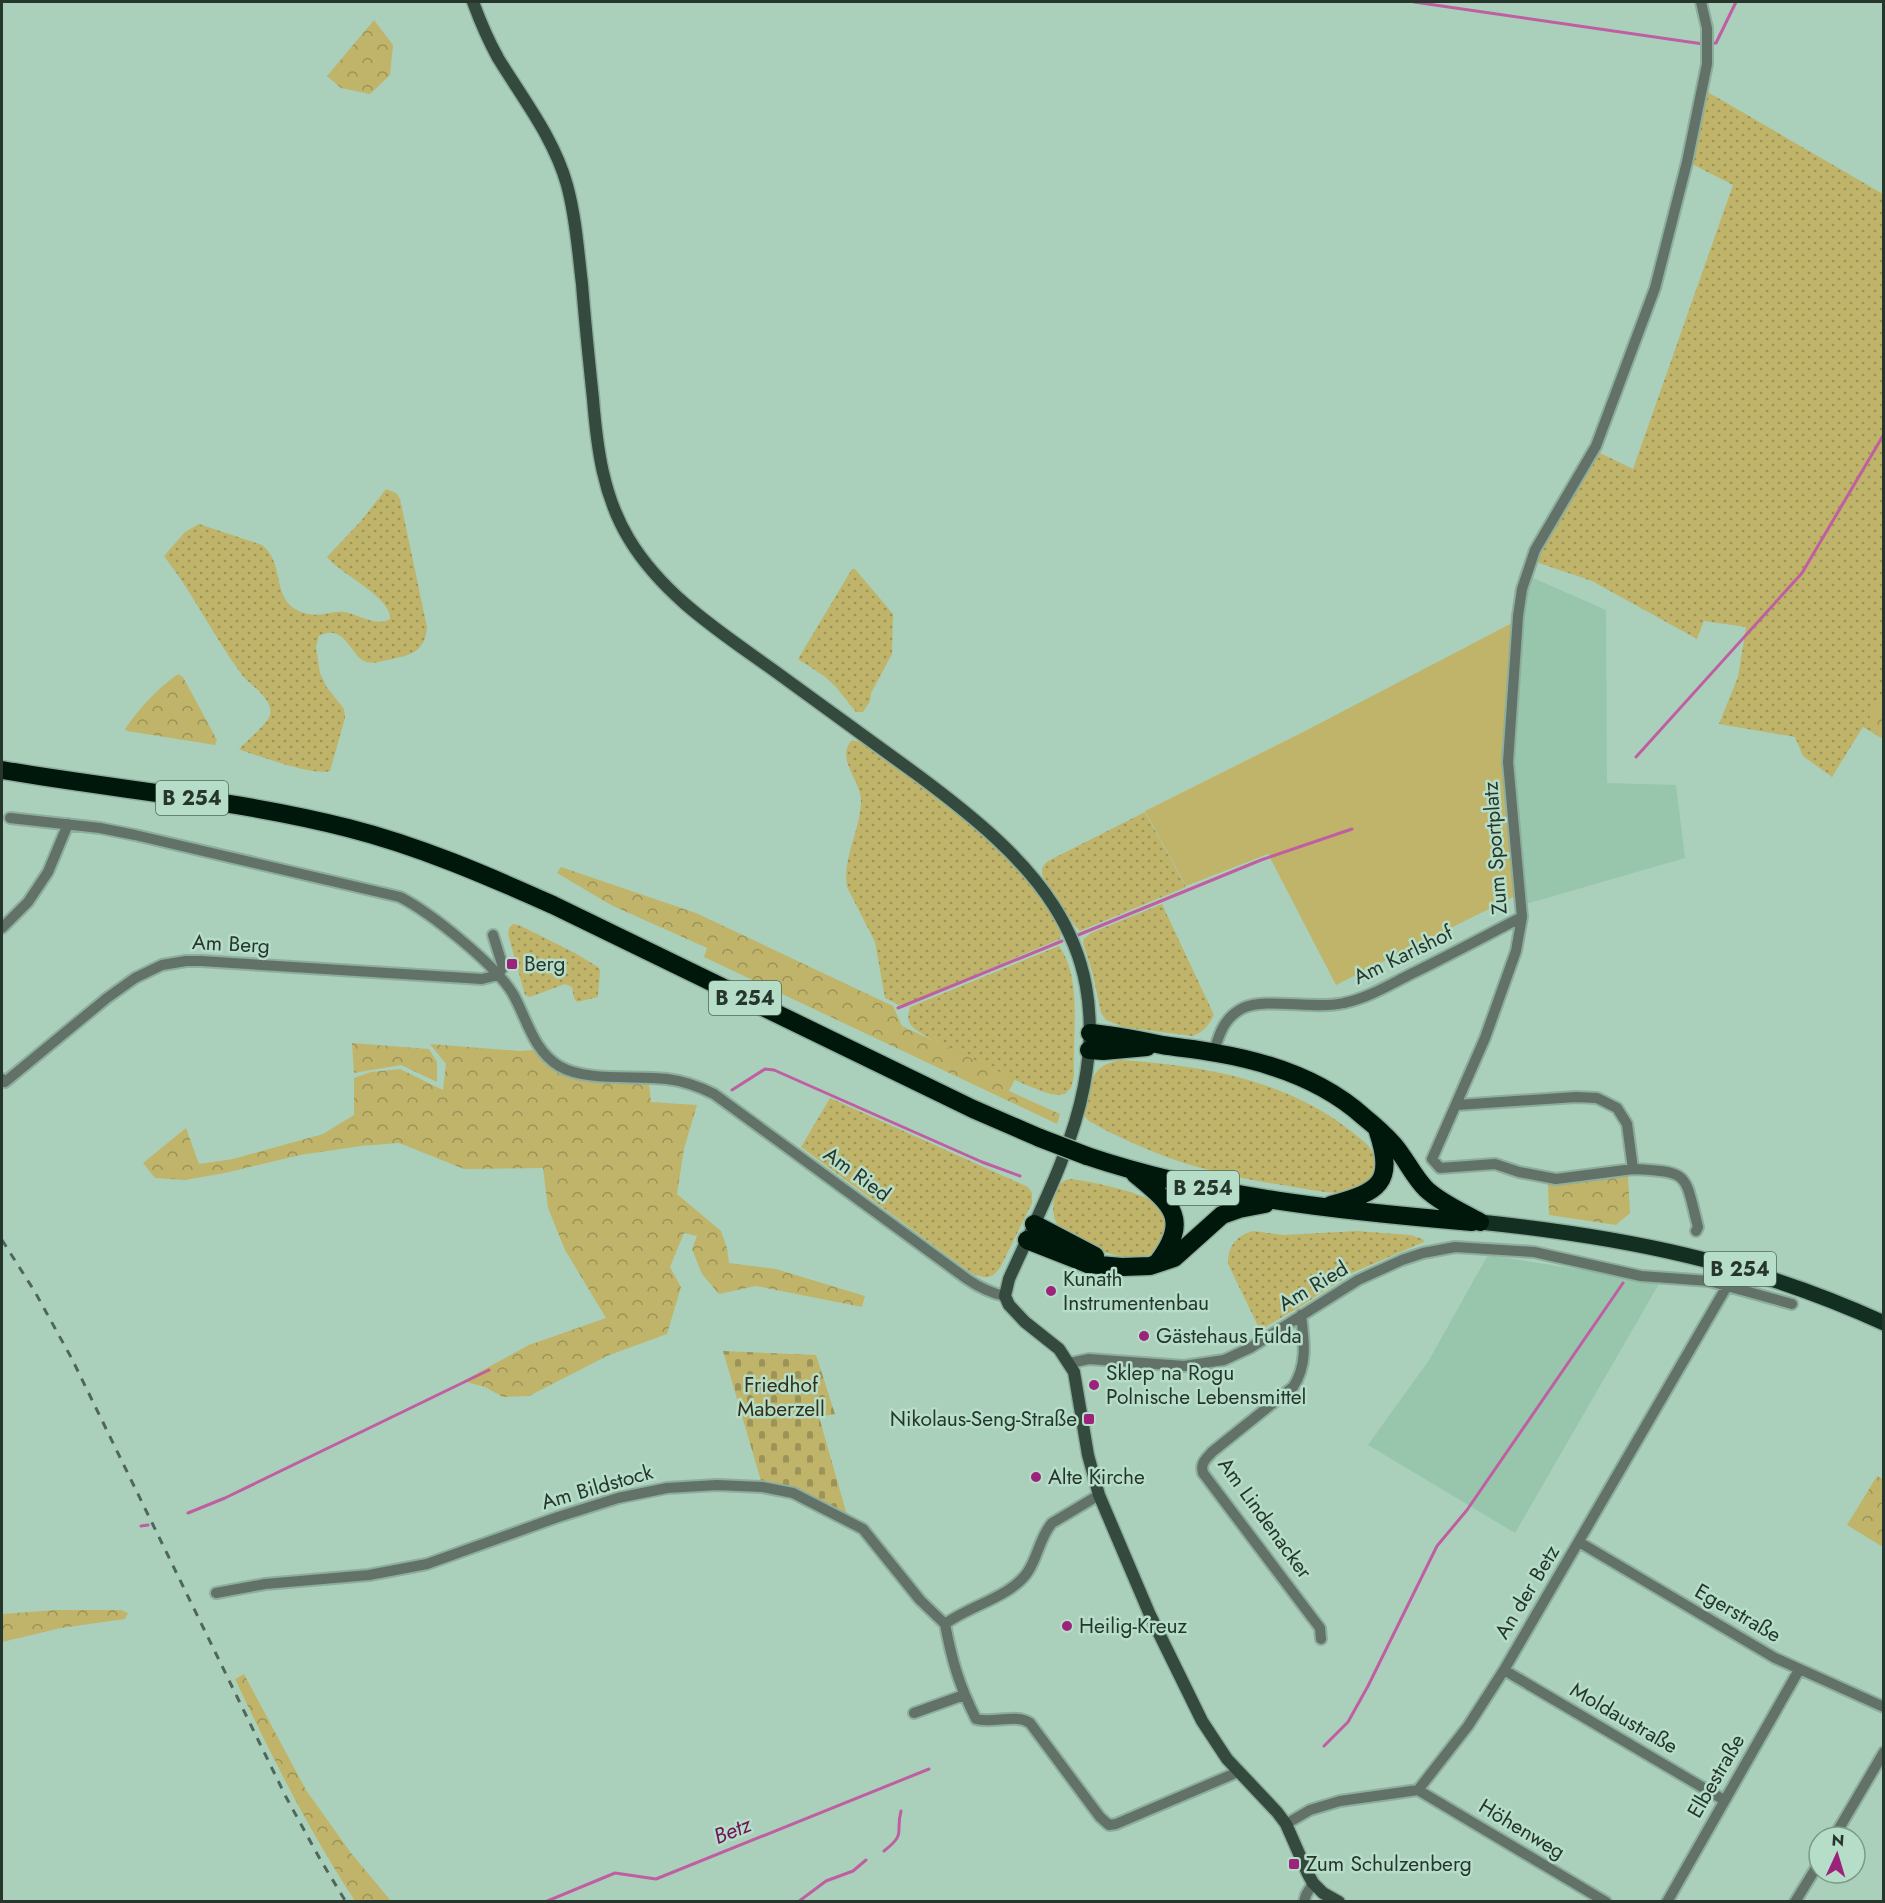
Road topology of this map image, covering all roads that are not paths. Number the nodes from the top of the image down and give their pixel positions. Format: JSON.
{"nodes":[{"id":1,"x":473,"y":2,"type":"edge"},
{"id":2,"x":1701,"y":2,"type":"edge"},
{"id":3,"x":2,"y":770,"type":"edge"},
{"id":4,"x":9,"y":818,"type":"dead end"},
{"id":5,"x":68,"y":824,"type":"junction"},
{"id":6,"x":1522,"y":917,"type":"junction"},
{"id":7,"x":2,"y":928,"type":"edge"},
{"id":8,"x":493,"y":935,"type":"dead end"},
{"id":9,"x":498,"y":975,"type":"junction"},
{"id":10,"x":1090,"y":1041,"type":"junction"},
{"id":11,"x":1214,"y":1052,"type":"junction"},
{"id":12,"x":2,"y":1079,"type":"edge"},
{"id":13,"x":1456,"y":1105,"type":"junction"},
{"id":14,"x":1377,"y":1130,"type":"junction"},
{"id":15,"x":1633,"y":1169,"type":"junction"},
{"id":16,"x":1129,"y":1170,"type":"junction"},
{"id":17,"x":1277,"y":1201,"type":"junction"},
{"id":18,"x":1323,"y":1207,"type":"junction"},
{"id":19,"x":1480,"y":1222,"type":"junction"},
{"id":20,"x":1695,"y":1231,"type":"dead end"},
{"id":21,"x":1030,"y":1232,"type":"junction"},
{"id":22,"x":1158,"y":1262,"type":"junction"},
{"id":23,"x":1728,"y":1286,"type":"junction"},
{"id":24,"x":1005,"y":1296,"type":"junction"},
{"id":25,"x":1792,"y":1304,"type":"dead end"},
{"id":26,"x":1301,"y":1315,"type":"junction"},
{"id":27,"x":1884,"y":1323,"type":"edge"},
{"id":28,"x":1070,"y":1363,"type":"junction"},
{"id":29,"x":1099,"y":1495,"type":"junction"},
{"id":30,"x":1579,"y":1542,"type":"junction"},
{"id":31,"x":216,"y":1593,"type":"dead end"},
{"id":32,"x":945,"y":1624,"type":"junction"},
{"id":33,"x":1321,"y":1639,"type":"dead end"},
{"id":34,"x":1504,"y":1670,"type":"junction"},
{"id":35,"x":1799,"y":1670,"type":"junction"},
{"id":36,"x":964,"y":1695,"type":"junction"},
{"id":37,"x":1884,"y":1707,"type":"edge"},
{"id":38,"x":914,"y":1713,"type":"dead end"},
{"id":39,"x":1884,"y":1752,"type":"edge"},
{"id":40,"x":1238,"y":1772,"type":"junction"},
{"id":41,"x":1418,"y":1790,"type":"junction"},
{"id":42,"x":1724,"y":1800,"type":"junction"},
{"id":43,"x":1286,"y":1824,"type":"junction"},
{"id":44,"x":1841,"y":1825,"type":"edge"},
{"id":45,"x":1807,"y":1882,"type":"edge"},
{"id":46,"x":1313,"y":1883,"type":"junction"},
{"id":47,"x":1305,"y":1902,"type":"edge"},
{"id":48,"x":1339,"y":1902,"type":"edge"},
{"id":49,"x":1606,"y":1902,"type":"edge"},
{"id":50,"x":1667,"y":1902,"type":"edge"},
{"id":51,"x":1795,"y":1902,"type":"edge"}],
"edges":[{"from":1,"to":10,"type":"street"},
{"from":2,"to":6,"type":"street","name":"Zum Sportplatz"},
{"from":3,"to":16,"type":"highway","number":"B 254","bridge":true},
{"from":4,"to":5,"type":"street"},
{"from":5,"to":7,"type":"street"},
{"from":5,"to":9,"type":"street"},
{"from":6,"to":11,"type":"street","name":"Am Karlshof"},
{"from":6,"to":13,"type":"street","name":"Zum Sportplatz"},
{"from":8,"to":9,"type":"street"},
{"from":9,"to":12,"type":"street","name":"Am Berg"},
{"from":9,"to":24,"type":"street","name":"Am Ried"},
{"from":10,"to":11,"type":"highway"},
{"from":10,"to":21,"type":"street"},
{"from":11,"to":14,"type":"highway"},
{"from":13,"to":15,"type":"street"},
{"from":13,"to":15,"type":"street","name":"Zum Sportplatz"},
{"from":14,"to":18,"type":"highway"},
{"from":14,"to":19,"type":"highway"},
{"from":15,"to":20,"type":"street"},
{"from":16,"to":17,"type":"highway","number":"B 254"},
{"from":16,"to":22,"type":"highway"},
{"from":17,"to":18,"type":"highway","number":"B 254"},
{"from":17,"to":22,"type":"highway"},
{"from":18,"to":19,"type":"highway","number":"B 254"},
{"from":19,"to":27,"type":"main road","number":"B 254"},
{"from":21,"to":22,"type":"highway"},
{"from":21,"to":24,"type":"street"},
{"from":23,"to":25,"type":"street","name":"Am Ried"},
{"from":23,"to":26,"type":"street","name":"Am Ried"},
{"from":23,"to":30,"type":"street","name":"An der Betz"},
{"from":24,"to":28,"type":"street"},
{"from":26,"to":28,"type":"street","name":"Am Ried"},
{"from":26,"to":33,"type":"street","name":"Am Lindenacker"},
{"from":28,"to":29,"type":"street"},
{"from":29,"to":32,"type":"street"},
{"from":29,"to":40,"type":"street"},
{"from":30,"to":34,"type":"street","name":"An der Betz"},
{"from":30,"to":35,"type":"street","name":"Egerstraße"},
{"from":31,"to":32,"type":"street","name":"Am Bildstock"},
{"from":32,"to":36,"type":"street"},
{"from":34,"to":41,"type":"street","name":"An der Betz"},
{"from":34,"to":42,"type":"street","name":"Moldaustraße"},
{"from":35,"to":37,"type":"street","name":"Egerstraße"},
{"from":35,"to":42,"type":"street","name":"Elbestraße"},
{"from":36,"to":38,"type":"street"},
{"from":36,"to":40,"type":"street"},
{"from":39,"to":44,"type":"street"},
{"from":40,"to":43,"type":"street"},
{"from":41,"to":43,"type":"street"},
{"from":41,"to":49,"type":"street","name":"Höhenweg"},
{"from":42,"to":50,"type":"street","name":"Elbestraße"},
{"from":43,"to":46,"type":"street"},
{"from":45,"to":51,"type":"street"},
{"from":46,"to":47,"type":"street"},
{"from":46,"to":48,"type":"street"}]}
